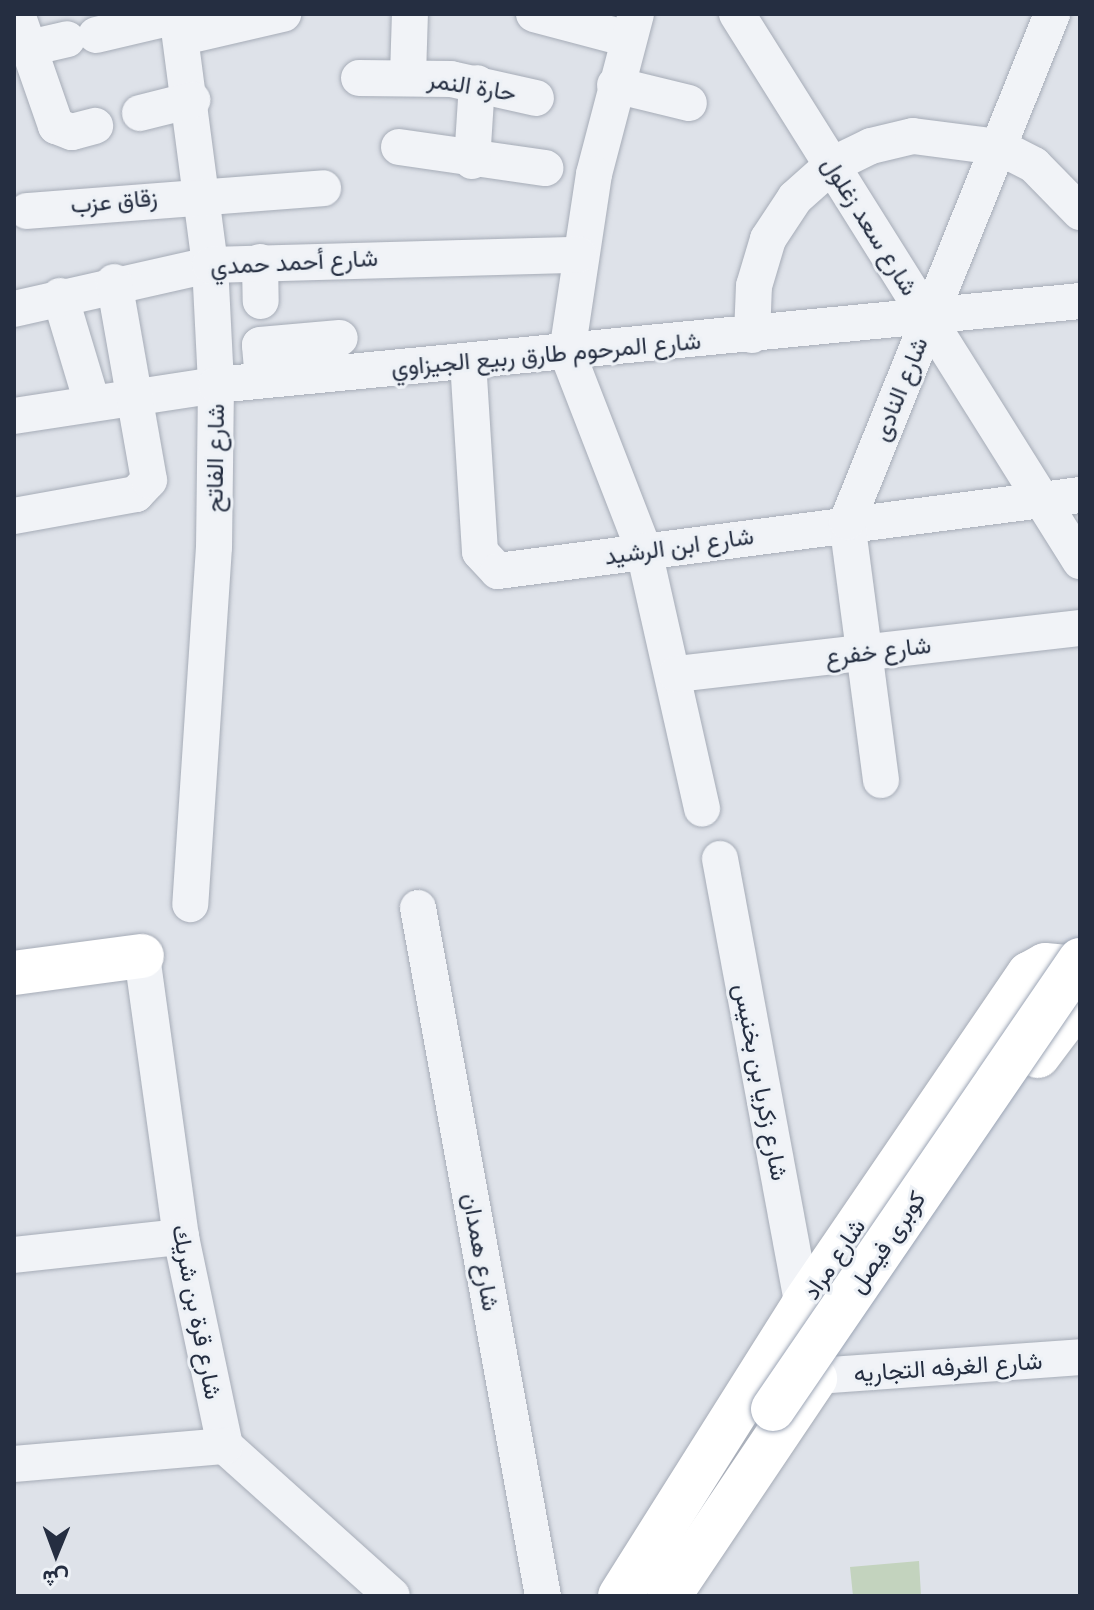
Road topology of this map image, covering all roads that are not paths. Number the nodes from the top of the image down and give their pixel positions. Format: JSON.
{"nodes":[{"id":1,"x":283,"y":14,"type":"edge"},
{"id":2,"x":410,"y":14,"type":"edge"},
{"id":3,"x":534,"y":14,"type":"edge"},
{"id":4,"x":737,"y":14,"type":"edge"},
{"id":5,"x":1052,"y":14,"type":"edge"},
{"id":6,"x":1063,"y":14,"type":"edge"},
{"id":7,"x":1080,"y":19,"type":"edge"},
{"id":8,"x":179,"y":22,"type":"edge"},
{"id":9,"x":632,"y":27,"type":"edge"},
{"id":10,"x":21,"y":36,"type":"edge"},
{"id":11,"x":408,"y":76,"type":"junction"},
{"id":12,"x":359,"y":78,"type":"dead end"},
{"id":13,"x":477,"y":83,"type":"junction"},
{"id":14,"x":615,"y":85,"type":"junction"},
{"id":15,"x":536,"y":98,"type":"dead end"},
{"id":16,"x":192,"y":100,"type":"junction"},
{"id":17,"x":689,"y":103,"type":"dead end"},
{"id":18,"x":140,"y":113,"type":"dead end"},
{"id":19,"x":95,"y":126,"type":"dead end"},
{"id":20,"x":399,"y":147,"type":"dead end"},
{"id":21,"x":999,"y":147,"type":"junction"},
{"id":22,"x":472,"y":161,"type":"junction"},
{"id":23,"x":832,"y":165,"type":"junction"},
{"id":24,"x":545,"y":168,"type":"dead end"},
{"id":25,"x":323,"y":188,"type":"dead end"},
{"id":26,"x":202,"y":195,"type":"junction"},
{"id":27,"x":27,"y":211,"type":"dead end"},
{"id":28,"x":1080,"y":212,"type":"edge"},
{"id":29,"x":579,"y":255,"type":"junction"},
{"id":30,"x":260,"y":262,"type":"junction"},
{"id":31,"x":210,"y":265,"type":"junction"},
{"id":32,"x":114,"y":282,"type":"junction"},
{"id":33,"x":60,"y":296,"type":"junction"},
{"id":34,"x":261,"y":301,"type":"dead end"},
{"id":35,"x":1080,"y":301,"type":"edge"},
{"id":36,"x":14,"y":309,"type":"edge"},
{"id":37,"x":928,"y":318,"type":"junction"},
{"id":38,"x":752,"y":335,"type":"junction"},
{"id":39,"x":340,"y":338,"type":"dead end"},
{"id":40,"x":567,"y":352,"type":"junction"},
{"id":41,"x":468,"y":361,"type":"junction"},
{"id":42,"x":263,"y":380,"type":"junction"},
{"id":43,"x":216,"y":385,"type":"junction"},
{"id":44,"x":135,"y":397,"type":"junction"},
{"id":45,"x":92,"y":403,"type":"junction"},
{"id":46,"x":14,"y":416,"type":"edge"},
{"id":47,"x":1080,"y":495,"type":"edge"},
{"id":48,"x":1042,"y":499,"type":"junction"},
{"id":49,"x":14,"y":514,"type":"edge"},
{"id":50,"x":847,"y":522,"type":"junction"},
{"id":51,"x":644,"y":551,"type":"junction"},
{"id":52,"x":1080,"y":561,"type":"edge"},
{"id":53,"x":1080,"y":628,"type":"edge"},
{"id":54,"x":864,"y":653,"type":"junction"},
{"id":55,"x":676,"y":674,"type":"junction"},
{"id":56,"x":881,"y":780,"type":"dead end"},
{"id":57,"x":702,"y":809,"type":"dead end"},
{"id":58,"x":720,"y":859,"type":"dead end"},
{"id":59,"x":190,"y":904,"type":"dead end"},
{"id":60,"x":418,"y":908,"type":"dead end"},
{"id":61,"x":142,"y":956,"type":"joint"},
{"id":62,"x":1080,"y":960,"type":"edge"},
{"id":63,"x":1080,"y":968,"type":"edge"},
{"id":64,"x":14,"y":973,"type":"edge"},
{"id":65,"x":1080,"y":1000,"type":"edge"},
{"id":66,"x":181,"y":1237,"type":"junction"},
{"id":67,"x":14,"y":1255,"type":"edge"},
{"id":68,"x":803,"y":1305,"type":"junction"},
{"id":69,"x":1080,"y":1357,"type":"edge"},
{"id":70,"x":817,"y":1376,"type":"junction"},
{"id":71,"x":225,"y":1446,"type":"junction"},
{"id":72,"x":14,"y":1464,"type":"edge"},
{"id":73,"x":676,"y":1508,"type":"junction"},
{"id":74,"x":672,"y":1594,"type":"edge"},
{"id":75,"x":392,"y":1596,"type":"edge"},
{"id":76,"x":543,"y":1596,"type":"edge"},
{"id":77,"x":620,"y":1596,"type":"edge"}],
"edges":[{"from":1,"to":8,"type":"street"},
{"from":2,"to":11,"type":"street","name":"حارة النمر"},
{"from":3,"to":9,"type":"street"},
{"from":4,"to":23,"type":"street","name":"شارع سعد زغلول"},
{"from":5,"to":21,"type":"street","name":"شارع النادى"},
{"from":6,"to":7,"type":"street"},
{"from":8,"to":10,"type":"street"},
{"from":8,"to":16,"type":"street","name":"شارع الفاتح"},
{"from":9,"to":14,"type":"street"},
{"from":10,"to":19,"type":"street"},
{"from":11,"to":12,"type":"street","name":"حارة النمر"},
{"from":11,"to":13,"type":"street","name":"حارة النمر"},
{"from":13,"to":15,"type":"street","name":"حارة النمر"},
{"from":13,"to":22,"type":"street"},
{"from":14,"to":17,"type":"street"},
{"from":14,"to":29,"type":"street"},
{"from":16,"to":18,"type":"street"},
{"from":16,"to":26,"type":"street","name":"شارع الفاتح"},
{"from":20,"to":22,"type":"street"},
{"from":21,"to":23,"type":"street"},
{"from":21,"to":28,"type":"street"},
{"from":21,"to":37,"type":"street","name":"شارع النادى"},
{"from":22,"to":24,"type":"street"},
{"from":23,"to":37,"type":"street","name":"شارع سعد زغلول"},
{"from":23,"to":38,"type":"street"},
{"from":25,"to":26,"type":"street","name":"زقاق عزب"},
{"from":26,"to":27,"type":"street","name":"زقاق عزب"},
{"from":26,"to":31,"type":"street","name":"شارع الفاتح"},
{"from":29,"to":30,"type":"street","name":"شارع أحمد حمدي"},
{"from":29,"to":40,"type":"street"},
{"from":30,"to":31,"type":"street","name":"شارع أحمد حمدي"},
{"from":30,"to":34,"type":"street"},
{"from":31,"to":32,"type":"street","name":"شارع أحمد حمدي"},
{"from":31,"to":43,"type":"street","name":"شارع الفاتح"},
{"from":32,"to":33,"type":"street","name":"شارع أحمد حمدي"},
{"from":32,"to":44,"type":"street"},
{"from":33,"to":36,"type":"street","name":"شارع أحمد حمدي"},
{"from":33,"to":45,"type":"street"},
{"from":35,"to":37,"type":"street","name":"شارع المرحوم طارق ربيع الجيزاوي"},
{"from":37,"to":38,"type":"street","name":"شارع المرحوم طارق ربيع الجيزاوي"},
{"from":37,"to":48,"type":"street","name":"شارع سعد زغلول"},
{"from":37,"to":50,"type":"street","name":"شارع النادى"},
{"from":38,"to":40,"type":"street","name":"شارع المرحوم طارق ربيع الجيزاوي"},
{"from":39,"to":42,"type":"street"},
{"from":40,"to":41,"type":"street","name":"شارع المرحوم طارق ربيع الجيزاوي"},
{"from":40,"to":51,"type":"street"},
{"from":41,"to":42,"type":"street","name":"شارع المرحوم طارق ربيع الجيزاوي"},
{"from":41,"to":51,"type":"street","name":"شارع ابن الرشيد"},
{"from":42,"to":43,"type":"street","name":"شارع المرحوم طارق ربيع الجيزاوي"},
{"from":43,"to":44,"type":"street","name":"شارع المرحوم طارق ربيع الجيزاوي"},
{"from":43,"to":59,"type":"street","name":"شارع الفاتح"},
{"from":44,"to":45,"type":"street","name":"شارع المرحوم طارق ربيع الجيزاوي"},
{"from":44,"to":49,"type":"street"},
{"from":45,"to":46,"type":"street","name":"شارع المرحوم طارق ربيع الجيزاوي"},
{"from":47,"to":48,"type":"street","name":"شارع ابن الرشيد"},
{"from":48,"to":50,"type":"street","name":"شارع ابن الرشيد"},
{"from":48,"to":52,"type":"street","name":"شارع سعد زغلول"},
{"from":50,"to":51,"type":"street","name":"شارع ابن الرشيد"},
{"from":50,"to":54,"type":"street","name":"شارع النادى"},
{"from":51,"to":55,"type":"street"},
{"from":53,"to":54,"type":"street","name":"شارع خفرع"},
{"from":54,"to":55,"type":"street","name":"شارع خفرع"},
{"from":54,"to":56,"type":"street","name":"شارع النادى"},
{"from":55,"to":57,"type":"street"},
{"from":58,"to":68,"type":"street","name":"شارع زكريا بن بخنيس"},
{"from":60,"to":76,"type":"street","name":"شارع همدان"},
{"from":61,"to":64,"type":"main road"},
{"from":61,"to":66,"type":"street","name":"شارع قرة بن شريك"},
{"from":62,"to":73,"type":"main road","name":"كوبرى فيصل","bridge":true},
{"from":63,"to":68,"type":"main road","name":"شارع مراد"},
{"from":65,"to":70,"type":"main road","name":"شارع مراد"},
{"from":66,"to":67,"type":"street"},
{"from":66,"to":71,"type":"street","name":"شارع قرة بن شريك"},
{"from":68,"to":73,"type":"main road","name":"شارع مراد"},
{"from":69,"to":70,"type":"street","name":"شارع الغرفه التجاريه"},
{"from":70,"to":74,"type":"main road","name":"شارع مراد"},
{"from":71,"to":72,"type":"street"},
{"from":71,"to":75,"type":"street"},
{"from":73,"to":77,"type":"main road","name":"شارع مراد"}]}
